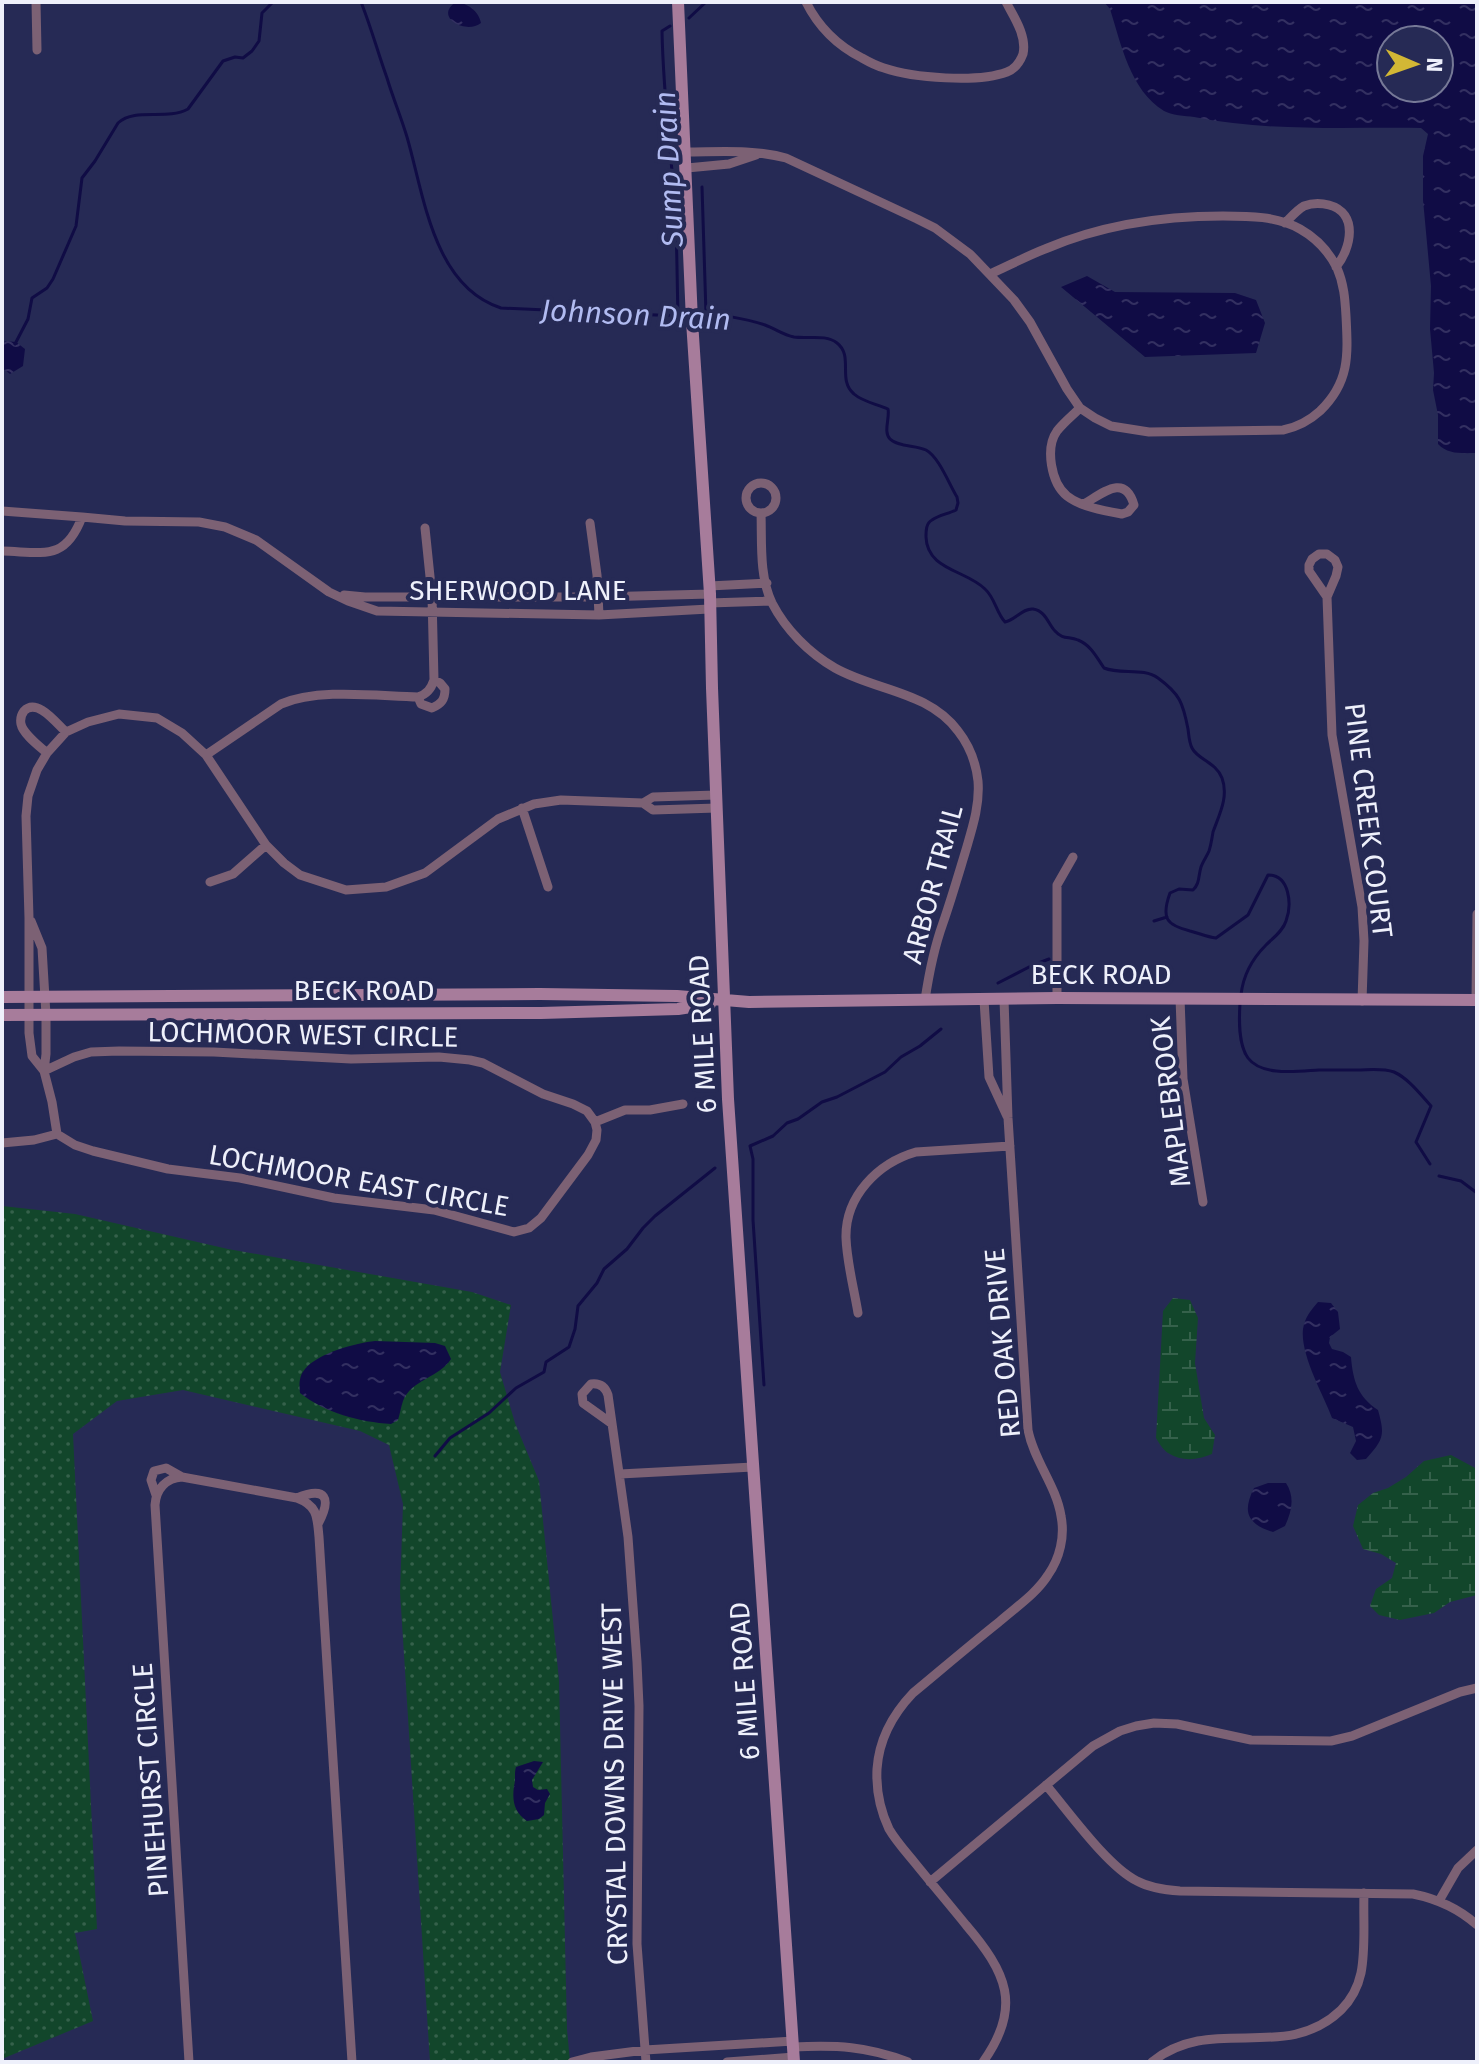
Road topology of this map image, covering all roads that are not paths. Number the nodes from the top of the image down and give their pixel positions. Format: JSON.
{"nodes":[{"id":1,"x":36,"y":2,"type":"edge"},
{"id":2,"x":678,"y":2,"type":"edge"},
{"id":3,"x":806,"y":2,"type":"edge"},
{"id":4,"x":1006,"y":2,"type":"edge"},
{"id":5,"x":37,"y":50,"type":"dead end"},
{"id":6,"x":686,"y":152,"type":"junction"},
{"id":7,"x":760,"y":154,"type":"junction"},
{"id":8,"x":687,"y":168,"type":"junction"},
{"id":9,"x":1285,"y":223,"type":"junction"},
{"id":10,"x":1336,"y":267,"type":"junction"},
{"id":11,"x":990,"y":274,"type":"junction"},
{"id":12,"x":1080,"y":408,"type":"junction"},
{"id":13,"x":1084,"y":504,"type":"junction"},
{"id":14,"x":2,"y":511,"type":"edge"},
{"id":15,"x":761,"y":513,"type":"dead end"},
{"id":16,"x":82,"y":517,"type":"junction"},
{"id":17,"x":590,"y":523,"type":"dead end"},
{"id":18,"x":425,"y":528,"type":"dead end"},
{"id":19,"x":2,"y":551,"type":"edge"},
{"id":20,"x":767,"y":583,"type":"junction"},
{"id":21,"x":329,"y":592,"type":"junction"},
{"id":22,"x":432,"y":596,"type":"junction"},
{"id":23,"x":598,"y":597,"type":"junction"},
{"id":24,"x":1327,"y":597,"type":"dead end"},
{"id":25,"x":709,"y":598,"type":"junction"},
{"id":26,"x":771,"y":601,"type":"junction"},
{"id":27,"x":431,"y":613,"type":"junction"},
{"id":28,"x":599,"y":615,"type":"junction"},
{"id":29,"x":434,"y":680,"type":"junction"},
{"id":30,"x":418,"y":697,"type":"junction"},
{"id":31,"x":66,"y":732,"type":"junction"},
{"id":32,"x":47,"y":753,"type":"junction"},
{"id":33,"x":206,"y":755,"type":"junction"},
{"id":34,"x":716,"y":801,"type":"junction"},
{"id":35,"x":522,"y":808,"type":"junction"},
{"id":36,"x":266,"y":845,"type":"junction"},
{"id":37,"x":1073,"y":857,"type":"dead end"},
{"id":38,"x":210,"y":882,"type":"dead end"},
{"id":39,"x":548,"y":887,"type":"dead end"},
{"id":40,"x":1477,"y":914,"type":"edge"},
{"id":41,"x":29,"y":918,"type":"junction"},
{"id":42,"x":45,"y":996,"type":"junction"},
{"id":43,"x":2,"y":997,"type":"edge"},
{"id":44,"x":29,"y":997,"type":"junction"},
{"id":45,"x":1057,"y":998,"type":"junction"},
{"id":46,"x":1180,"y":998,"type":"junction"},
{"id":47,"x":1004,"y":999,"type":"junction"},
{"id":48,"x":925,"y":1000,"type":"junction"},
{"id":49,"x":984,"y":1000,"type":"junction"},
{"id":50,"x":1476,"y":1000,"type":"edge"},
{"id":51,"x":725,"y":1001,"type":"junction"},
{"id":52,"x":1362,"y":1001,"type":"junction"},
{"id":53,"x":2,"y":1015,"type":"edge"},
{"id":54,"x":46,"y":1015,"type":"junction"},
{"id":55,"x":29,"y":1016,"type":"junction"},
{"id":56,"x":44,"y":1071,"type":"junction"},
{"id":57,"x":683,"y":1104,"type":"dead end"},
{"id":58,"x":1008,"y":1118,"type":"junction"},
{"id":59,"x":595,"y":1122,"type":"junction"},
{"id":60,"x":57,"y":1134,"type":"junction"},
{"id":61,"x":2,"y":1143,"type":"edge"},
{"id":62,"x":1010,"y":1146,"type":"junction"},
{"id":63,"x":1203,"y":1202,"type":"dead end"},
{"id":64,"x":858,"y":1313,"type":"dead end"},
{"id":65,"x":611,"y":1423,"type":"dead end"},
{"id":66,"x":753,"y":1467,"type":"junction"},
{"id":67,"x":620,"y":1474,"type":"junction"},
{"id":68,"x":182,"y":1477,"type":"junction"},
{"id":69,"x":156,"y":1495,"type":"junction"},
{"id":70,"x":297,"y":1498,"type":"junction"},
{"id":71,"x":318,"y":1524,"type":"junction"},
{"id":72,"x":1477,"y":1688,"type":"edge"},
{"id":73,"x":1046,"y":1785,"type":"junction"},
{"id":74,"x":1477,"y":1850,"type":"edge"},
{"id":75,"x":930,"y":1882,"type":"junction"},
{"id":76,"x":1364,"y":1893,"type":"junction"},
{"id":77,"x":1439,"y":1901,"type":"junction"},
{"id":78,"x":1477,"y":1925,"type":"edge"},
{"id":79,"x":645,"y":2050,"type":"junction"},
{"id":80,"x":794,"y":2052,"type":"edge"},
{"id":81,"x":189,"y":2062,"type":"edge"},
{"id":82,"x":352,"y":2062,"type":"edge"},
{"id":83,"x":572,"y":2062,"type":"edge"},
{"id":84,"x":646,"y":2062,"type":"edge"},
{"id":85,"x":727,"y":2062,"type":"edge"},
{"id":86,"x":908,"y":2062,"type":"edge"},
{"id":87,"x":983,"y":2062,"type":"edge"},
{"id":88,"x":1152,"y":2062,"type":"edge"}],
"edges":[{"from":1,"to":5,"type":"street"},
{"from":2,"to":6,"type":"main road","name":"6 MILE ROAD"},
{"from":3,"to":4,"type":"street"},
{"from":6,"to":7,"type":"street"},
{"from":6,"to":8,"type":"main road","name":"6 MILE ROAD"},
{"from":7,"to":8,"type":"street"},
{"from":7,"to":11,"type":"street"},
{"from":8,"to":25,"type":"main road","name":"6 MILE ROAD"},
{"from":9,"to":10,"type":"street"},
{"from":9,"to":10,"type":"street"},
{"from":9,"to":11,"type":"street"},
{"from":10,"to":12,"type":"street"},
{"from":11,"to":12,"type":"street"},
{"from":12,"to":13,"type":"street"},
{"from":13,"to":13,"type":"street"},
{"from":14,"to":16,"type":"street","name":"SHERWOOD LANE"},
{"from":15,"to":20,"type":"street","name":"ARBOR TRAIL"},
{"from":16,"to":19,"type":"street"},
{"from":16,"to":21,"type":"street","name":"SHERWOOD LANE"},
{"from":17,"to":23,"type":"street"},
{"from":18,"to":22,"type":"street"},
{"from":20,"to":25,"type":"street"},
{"from":20,"to":26,"type":"street","name":"ARBOR TRAIL"},
{"from":21,"to":22,"type":"street","name":"SHERWOOD LANE"},
{"from":21,"to":27,"type":"street","name":"SHERWOOD LANE"},
{"from":22,"to":23,"type":"street","name":"SHERWOOD LANE"},
{"from":22,"to":27,"type":"street"},
{"from":23,"to":25,"type":"street","name":"SHERWOOD LANE"},
{"from":23,"to":28,"type":"street"},
{"from":24,"to":52,"type":"street","name":"PINE CREEK COURT"},
{"from":25,"to":26,"type":"street"},
{"from":25,"to":28,"type":"street","name":"SHERWOOD LANE"},
{"from":25,"to":34,"type":"main road","name":"6 MILE ROAD"},
{"from":26,"to":48,"type":"street","name":"ARBOR TRAIL"},
{"from":27,"to":28,"type":"street","name":"SHERWOOD LANE"},
{"from":27,"to":29,"type":"street"},
{"from":29,"to":30,"type":"street"},
{"from":29,"to":30,"type":"street"},
{"from":30,"to":33,"type":"street"},
{"from":31,"to":32,"type":"street"},
{"from":31,"to":32,"type":"street"},
{"from":31,"to":33,"type":"street"},
{"from":32,"to":41,"type":"street"},
{"from":33,"to":36,"type":"street"},
{"from":34,"to":35,"type":"street"},
{"from":34,"to":51,"type":"main road","name":"6 MILE ROAD"},
{"from":35,"to":36,"type":"street"},
{"from":35,"to":39,"type":"street"},
{"from":36,"to":38,"type":"street"},
{"from":37,"to":45,"type":"street"},
{"from":40,"to":50,"type":"street"},
{"from":41,"to":42,"type":"street"},
{"from":41,"to":44,"type":"street"},
{"from":42,"to":44,"type":"main road","name":"BECK ROAD"},
{"from":42,"to":51,"type":"main road","name":"BECK ROAD"},
{"from":42,"to":54,"type":"street"},
{"from":43,"to":44,"type":"main road","name":"BECK ROAD"},
{"from":44,"to":55,"type":"street"},
{"from":45,"to":46,"type":"main road","name":"BECK ROAD"},
{"from":45,"to":47,"type":"main road","name":"BECK ROAD"},
{"from":46,"to":52,"type":"main road","name":"BECK ROAD"},
{"from":46,"to":63,"type":"street","name":"MAPLEBROOK"},
{"from":47,"to":49,"type":"main road","name":"BECK ROAD"},
{"from":47,"to":58,"type":"street","name":"RED OAK DRIVE"},
{"from":48,"to":49,"type":"main road","name":"BECK ROAD"},
{"from":48,"to":51,"type":"main road","name":"BECK ROAD"},
{"from":49,"to":58,"type":"street","name":"RED OAK DRIVE"},
{"from":50,"to":52,"type":"main road","name":"BECK ROAD"},
{"from":51,"to":54,"type":"main road","name":"BECK ROAD"},
{"from":51,"to":66,"type":"main road","name":"6 MILE ROAD"},
{"from":53,"to":55,"type":"main road","name":"BECK ROAD"},
{"from":54,"to":55,"type":"main road","name":"BECK ROAD"},
{"from":54,"to":56,"type":"street"},
{"from":55,"to":56,"type":"street"},
{"from":56,"to":59,"type":"street","name":"LOCHMOOR WEST CIRCLE"},
{"from":56,"to":60,"type":"street"},
{"from":57,"to":59,"type":"street"},
{"from":58,"to":62,"type":"street","name":"RED OAK DRIVE"},
{"from":59,"to":60,"type":"street","name":"LOCHMOOR EAST CIRCLE"},
{"from":60,"to":61,"type":"street"},
{"from":62,"to":64,"type":"street"},
{"from":62,"to":75,"type":"street","name":"RED OAK DRIVE"},
{"from":65,"to":67,"type":"street","name":"CRYSTAL DOWNS DRIVE WEST"},
{"from":66,"to":67,"type":"street"},
{"from":66,"to":80,"type":"main road","name":"6 MILE ROAD"},
{"from":67,"to":79,"type":"street","name":"CRYSTAL DOWNS DRIVE WEST"},
{"from":68,"to":69,"type":"street"},
{"from":68,"to":69,"type":"street","name":"PINEHURST CIRCLE"},
{"from":68,"to":70,"type":"street","name":"PINEHURST CIRCLE"},
{"from":69,"to":81,"type":"street","name":"PINEHURST CIRCLE"},
{"from":70,"to":71,"type":"street"},
{"from":70,"to":71,"type":"street","name":"PINEHURST CIRCLE"},
{"from":71,"to":82,"type":"street","name":"PINEHURST CIRCLE"},
{"from":72,"to":73,"type":"street"},
{"from":73,"to":75,"type":"street"},
{"from":73,"to":76,"type":"street"},
{"from":74,"to":77,"type":"street"},
{"from":75,"to":87,"type":"street","name":"RED OAK DRIVE"},
{"from":76,"to":77,"type":"street"},
{"from":76,"to":88,"type":"street"},
{"from":77,"to":78,"type":"street"},
{"from":79,"to":80,"type":"street"},
{"from":79,"to":83,"type":"street"},
{"from":79,"to":84,"type":"street","name":"CRYSTAL DOWNS DRIVE WEST"},
{"from":80,"to":85,"type":"street"},
{"from":80,"to":86,"type":"street"}]}
